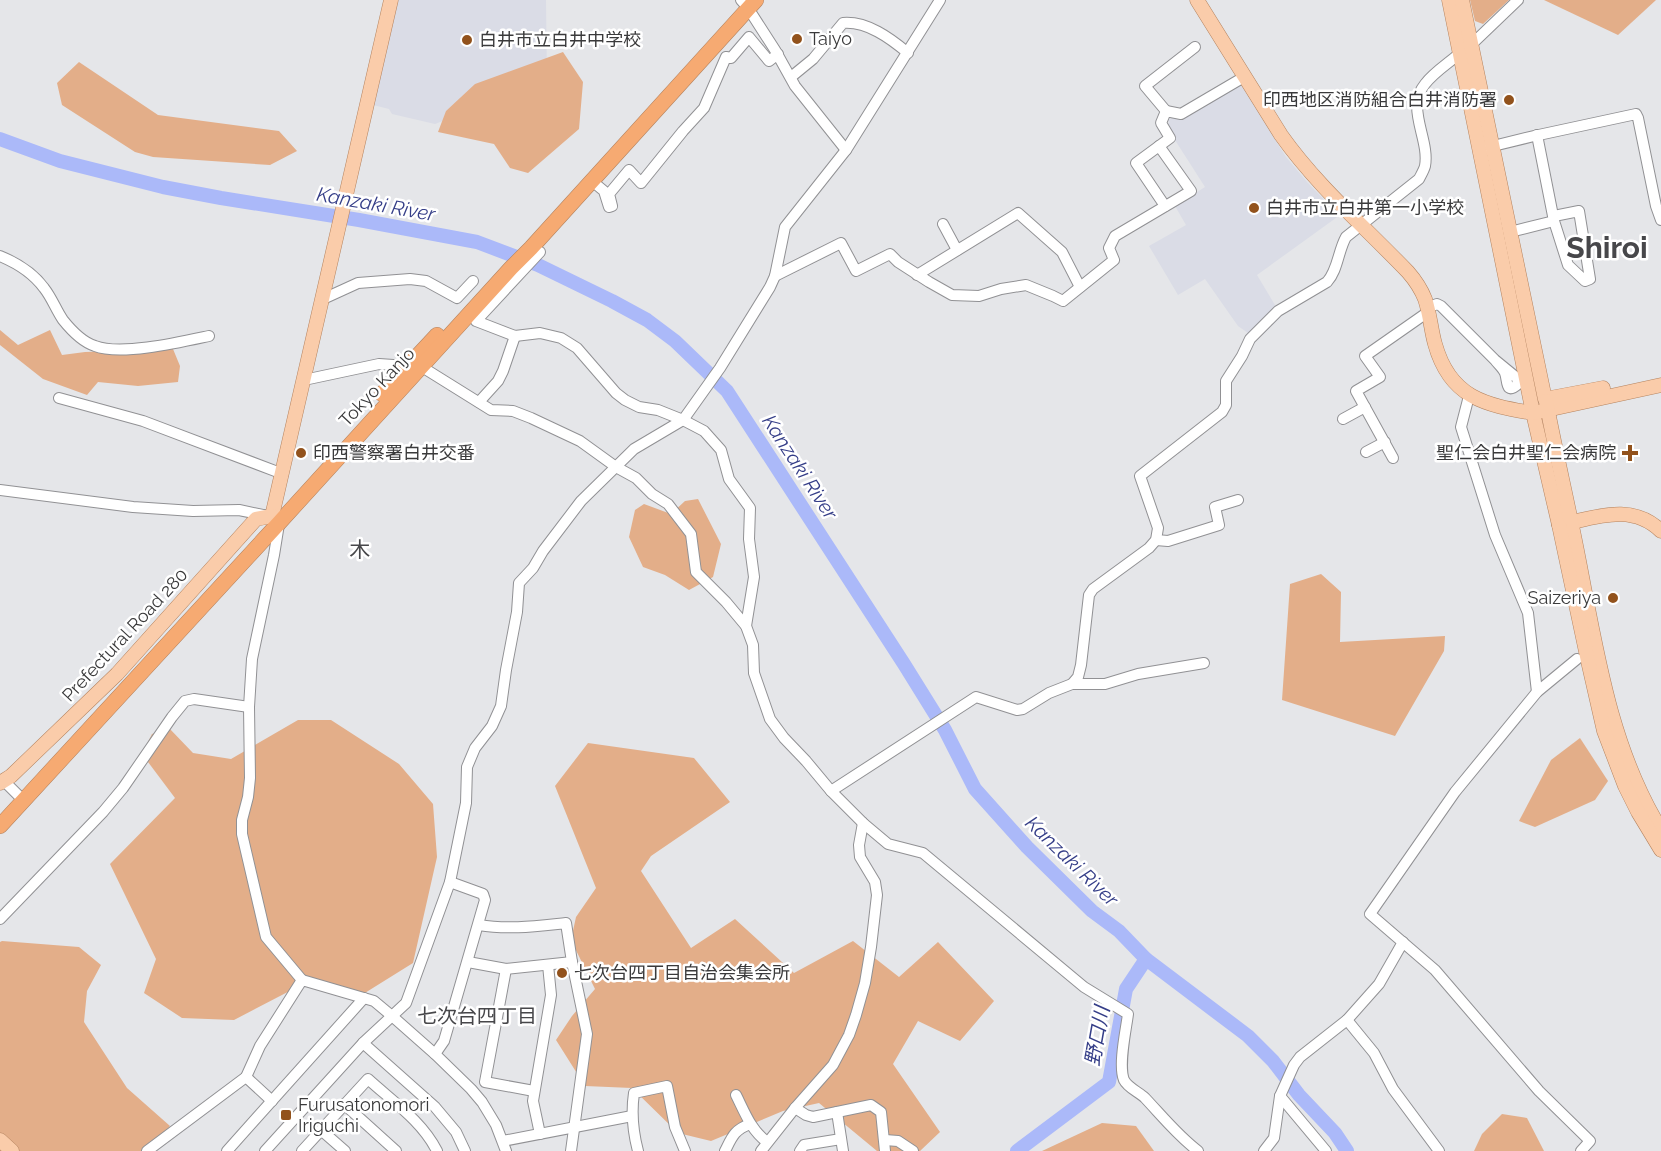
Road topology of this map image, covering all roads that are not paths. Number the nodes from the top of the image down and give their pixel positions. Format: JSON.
{"nodes":[{"id":1,"x":391,"y":0,"type":"edge"},
{"id":2,"x":940,"y":0,"type":"edge"},
{"id":3,"x":1197,"y":0,"type":"edge"},
{"id":4,"x":1449,"y":0,"type":"edge"},
{"id":5,"x":1462,"y":0,"type":"edge"},
{"id":6,"x":1518,"y":0,"type":"edge"},
{"id":7,"x":746,"y":2,"type":"edge"},
{"id":8,"x":1195,"y":47,"type":"dead end"},
{"id":9,"x":1466,"y":49,"type":"junction"},
{"id":10,"x":908,"y":53,"type":"junction"},
{"id":11,"x":778,"y":54,"type":"junction"},
{"id":12,"x":791,"y":77,"type":"junction"},
{"id":13,"x":1244,"y":77,"type":"junction"},
{"id":14,"x":1166,"y":111,"type":"junction"},
{"id":15,"x":1538,"y":135,"type":"junction"},
{"id":16,"x":1159,"y":146,"type":"junction"},
{"id":17,"x":1486,"y":148,"type":"junction"},
{"id":18,"x":846,"y":150,"type":"junction"},
{"id":19,"x":592,"y":181,"type":"junction"},
{"id":20,"x":1165,"y":206,"type":"junction"},
{"id":21,"x":1554,"y":219,"type":"junction"},
{"id":22,"x":1661,"y":220,"type":"edge"},
{"id":23,"x":943,"y":224,"type":"dead end"},
{"id":24,"x":1361,"y":224,"type":"junction"},
{"id":25,"x":1510,"y":232,"type":"junction"},
{"id":26,"x":531,"y":248,"type":"junction"},
{"id":27,"x":957,"y":250,"type":"junction"},
{"id":28,"x":0,"y":256,"type":"edge"},
{"id":29,"x":512,"y":268,"type":"junction"},
{"id":30,"x":917,"y":274,"type":"junction"},
{"id":31,"x":775,"y":276,"type":"junction"},
{"id":32,"x":473,"y":281,"type":"dead end"},
{"id":33,"x":1080,"y":287,"type":"junction"},
{"id":34,"x":322,"y":299,"type":"junction"},
{"id":35,"x":1427,"y":310,"type":"junction"},
{"id":36,"x":209,"y":336,"type":"dead end"},
{"id":37,"x":515,"y":336,"type":"junction"},
{"id":38,"x":1496,"y":360,"type":"dead end"},
{"id":39,"x":415,"y":367,"type":"junction"},
{"id":40,"x":1661,"y":376,"type":"edge"},
{"id":41,"x":304,"y":380,"type":"junction"},
{"id":42,"x":1661,"y":385,"type":"edge"},
{"id":43,"x":1469,"y":396,"type":"junction"},
{"id":44,"x":59,"y":398,"type":"dead end"},
{"id":45,"x":478,"y":402,"type":"junction"},
{"id":46,"x":1539,"y":406,"type":"junction"},
{"id":47,"x":1365,"y":407,"type":"junction"},
{"id":48,"x":1343,"y":419,"type":"dead end"},
{"id":49,"x":683,"y":420,"type":"junction"},
{"id":50,"x":1385,"y":442,"type":"junction"},
{"id":51,"x":1366,"y":452,"type":"dead end"},
{"id":52,"x":1393,"y":458,"type":"dead end"},
{"id":53,"x":616,"y":467,"type":"junction"},
{"id":54,"x":283,"y":474,"type":"junction"},
{"id":55,"x":0,"y":490,"type":"edge"},
{"id":56,"x":1238,"y":500,"type":"dead end"},
{"id":57,"x":275,"y":520,"type":"junction"},
{"id":58,"x":1565,"y":524,"type":"junction"},
{"id":59,"x":1661,"y":531,"type":"edge"},
{"id":60,"x":1156,"y":540,"type":"junction"},
{"id":61,"x":746,"y":626,"type":"junction"},
{"id":62,"x":1577,"y":659,"type":"dead end"},
{"id":63,"x":1203,"y":663,"type":"dead end"},
{"id":64,"x":1072,"y":684,"type":"junction"},
{"id":65,"x":1537,"y":692,"type":"junction"},
{"id":66,"x":249,"y":707,"type":"junction"},
{"id":67,"x":2,"y":782,"type":"edge"},
{"id":68,"x":831,"y":791,"type":"junction"},
{"id":69,"x":20,"y":797,"type":"junction"},
{"id":70,"x":0,"y":813,"type":"edge"},
{"id":71,"x":862,"y":823,"type":"junction"},
{"id":72,"x":0,"y":826,"type":"edge"},
{"id":73,"x":1661,"y":830,"type":"edge"},
{"id":74,"x":1661,"y":850,"type":"edge"},
{"id":75,"x":450,"y":882,"type":"junction"},
{"id":76,"x":0,"y":919,"type":"edge"},
{"id":77,"x":478,"y":925,"type":"junction"},
{"id":78,"x":1403,"y":942,"type":"junction"},
{"id":79,"x":468,"y":962,"type":"junction"},
{"id":80,"x":572,"y":962,"type":"junction"},
{"id":81,"x":548,"y":965,"type":"junction"},
{"id":82,"x":506,"y":969,"type":"junction"},
{"id":83,"x":302,"y":980,"type":"junction"},
{"id":84,"x":364,"y":998,"type":"junction"},
{"id":85,"x":392,"y":1016,"type":"junction"},
{"id":86,"x":1347,"y":1020,"type":"junction"},
{"id":87,"x":363,"y":1042,"type":"junction"},
{"id":88,"x":435,"y":1054,"type":"junction"},
{"id":89,"x":246,"y":1077,"type":"junction"},
{"id":90,"x":534,"y":1091,"type":"junction"},
{"id":91,"x":736,"y":1095,"type":"dead end"},
{"id":92,"x":1280,"y":1096,"type":"junction"},
{"id":93,"x":272,"y":1101,"type":"junction"},
{"id":94,"x":344,"y":1104,"type":"junction"},
{"id":95,"x":795,"y":1108,"type":"junction"},
{"id":96,"x":837,"y":1112,"type":"junction"},
{"id":97,"x":632,"y":1116,"type":"junction"},
{"id":98,"x":750,"y":1124,"type":"junction"},
{"id":99,"x":573,"y":1127,"type":"junction"},
{"id":100,"x":321,"y":1130,"type":"junction"},
{"id":101,"x":540,"y":1134,"type":"junction"},
{"id":102,"x":841,"y":1138,"type":"junction"},
{"id":103,"x":0,"y":1140,"type":"edge"},
{"id":104,"x":504,"y":1146,"type":"edge"},
{"id":105,"x":885,"y":1146,"type":"edge"},
{"id":106,"x":764,"y":1147,"type":"edge"},
{"id":107,"x":150,"y":1150,"type":"edge"},
{"id":108,"x":12,"y":1151,"type":"edge"},
{"id":109,"x":227,"y":1151,"type":"edge"},
{"id":110,"x":265,"y":1151,"type":"edge"},
{"id":111,"x":302,"y":1151,"type":"edge"},
{"id":112,"x":345,"y":1151,"type":"edge"},
{"id":113,"x":396,"y":1151,"type":"edge"},
{"id":114,"x":437,"y":1151,"type":"edge"},
{"id":115,"x":465,"y":1151,"type":"edge"},
{"id":116,"x":571,"y":1151,"type":"edge"},
{"id":117,"x":638,"y":1151,"type":"edge"},
{"id":118,"x":685,"y":1151,"type":"edge"},
{"id":119,"x":725,"y":1151,"type":"edge"},
{"id":120,"x":800,"y":1151,"type":"edge"},
{"id":121,"x":843,"y":1151,"type":"edge"},
{"id":122,"x":913,"y":1151,"type":"edge"},
{"id":123,"x":1198,"y":1151,"type":"edge"},
{"id":124,"x":1264,"y":1151,"type":"edge"},
{"id":125,"x":1326,"y":1151,"type":"edge"},
{"id":126,"x":1439,"y":1151,"type":"edge"},
{"id":127,"x":1581,"y":1151,"type":"edge"}],
"edges":[{"from":1,"to":34,"type":"main road"},
{"from":2,"to":10,"type":"street"},
{"from":3,"to":13,"type":"main road"},
{"from":4,"to":9,"type":"main road"},
{"from":5,"to":9,"type":"main road"},
{"from":6,"to":9,"type":"street"},
{"from":7,"to":11,"type":"street"},
{"from":7,"to":19,"type":"highway","name":"Tokyo Kanjo"},
{"from":7,"to":26,"type":"highway","name":"Tokyo Kanjo"},
{"from":8,"to":14,"type":"street"},
{"from":9,"to":17,"type":"main road"},
{"from":9,"to":24,"type":"street"},
{"from":10,"to":12,"type":"street"},
{"from":10,"to":18,"type":"street"},
{"from":11,"to":12,"type":"street"},
{"from":11,"to":19,"type":"street"},
{"from":12,"to":18,"type":"street"},
{"from":13,"to":14,"type":"street"},
{"from":13,"to":24,"type":"main road"},
{"from":14,"to":16,"type":"street"},
{"from":15,"to":17,"type":"street"},
{"from":15,"to":21,"type":"street"},
{"from":15,"to":22,"type":"street"},
{"from":16,"to":20,"type":"street"},
{"from":16,"to":20,"type":"street"},
{"from":17,"to":25,"type":"main road"},
{"from":17,"to":46,"type":"main road"},
{"from":18,"to":31,"type":"street"},
{"from":19,"to":26,"type":"highway","name":"Tokyo Kanjo"},
{"from":20,"to":33,"type":"street"},
{"from":21,"to":21,"type":"street"},
{"from":21,"to":25,"type":"street"},
{"from":23,"to":27,"type":"street"},
{"from":24,"to":35,"type":"main road"},
{"from":24,"to":60,"type":"street"},
{"from":25,"to":46,"type":"main road"},
{"from":26,"to":29,"type":"highway","name":"Tokyo Kanjo"},
{"from":27,"to":30,"type":"street"},
{"from":27,"to":33,"type":"street"},
{"from":28,"to":36,"type":"street"},
{"from":29,"to":37,"type":"street"},
{"from":29,"to":39,"type":"highway","name":"Tokyo Kanjo"},
{"from":30,"to":31,"type":"street"},
{"from":30,"to":33,"type":"street"},
{"from":31,"to":49,"type":"street"},
{"from":32,"to":34,"type":"street"},
{"from":34,"to":41,"type":"main road"},
{"from":35,"to":38,"type":"street"},
{"from":35,"to":43,"type":"main road"},
{"from":35,"to":47,"type":"street"},
{"from":37,"to":45,"type":"street"},
{"from":37,"to":49,"type":"street"},
{"from":39,"to":41,"type":"street"},
{"from":39,"to":45,"type":"street"},
{"from":39,"to":57,"type":"highway","name":"Tokyo Kanjo"},
{"from":40,"to":46,"type":"main road"},
{"from":41,"to":54,"type":"main road"},
{"from":42,"to":46,"type":"main road"},
{"from":43,"to":46,"type":"main road"},
{"from":43,"to":65,"type":"street"},
{"from":44,"to":54,"type":"street"},
{"from":45,"to":53,"type":"street"},
{"from":46,"to":58,"type":"main road"},
{"from":47,"to":48,"type":"street"},
{"from":47,"to":50,"type":"street"},
{"from":49,"to":53,"type":"street"},
{"from":49,"to":61,"type":"street"},
{"from":50,"to":51,"type":"street"},
{"from":50,"to":52,"type":"street"},
{"from":53,"to":61,"type":"street"},
{"from":53,"to":75,"type":"street"},
{"from":54,"to":57,"type":"main road"},
{"from":55,"to":57,"type":"street"},
{"from":56,"to":60,"type":"street"},
{"from":57,"to":66,"type":"street"},
{"from":57,"to":67,"type":"main road","name":"Prefectural Road 280"},
{"from":57,"to":69,"type":"highway","name":"Tokyo Kanjo"},
{"from":58,"to":59,"type":"main road"},
{"from":58,"to":73,"type":"main road"},
{"from":58,"to":74,"type":"main road"},
{"from":60,"to":64,"type":"street"},
{"from":61,"to":68,"type":"street"},
{"from":62,"to":65,"type":"street"},
{"from":63,"to":64,"type":"street"},
{"from":64,"to":68,"type":"street"},
{"from":65,"to":78,"type":"street"},
{"from":66,"to":76,"type":"street"},
{"from":66,"to":83,"type":"street"},
{"from":67,"to":69,"type":"street"},
{"from":68,"to":71,"type":"street"},
{"from":69,"to":70,"type":"highway","name":"Tokyo Kanjo"},
{"from":69,"to":72,"type":"highway","name":"Tokyo Kanjo"},
{"from":71,"to":95,"type":"street"},
{"from":71,"to":123,"type":"street"},
{"from":75,"to":77,"type":"street"},
{"from":75,"to":85,"type":"street"},
{"from":77,"to":79,"type":"street"},
{"from":77,"to":80,"type":"street"},
{"from":78,"to":86,"type":"street"},
{"from":78,"to":127,"type":"street"},
{"from":79,"to":82,"type":"street"},
{"from":79,"to":88,"type":"street"},
{"from":80,"to":81,"type":"street"},
{"from":80,"to":99,"type":"street"},
{"from":81,"to":82,"type":"street"},
{"from":81,"to":90,"type":"street"},
{"from":82,"to":90,"type":"street"},
{"from":83,"to":84,"type":"street"},
{"from":83,"to":89,"type":"street"},
{"from":84,"to":85,"type":"street"},
{"from":84,"to":93,"type":"street"},
{"from":85,"to":87,"type":"street"},
{"from":85,"to":88,"type":"street"},
{"from":86,"to":92,"type":"street"},
{"from":86,"to":126,"type":"street"},
{"from":87,"to":110,"type":"street"},
{"from":87,"to":115,"type":"street"},
{"from":88,"to":104,"type":"street"},
{"from":89,"to":93,"type":"street"},
{"from":89,"to":107,"type":"street"},
{"from":90,"to":101,"type":"street"},
{"from":91,"to":98,"type":"street"},
{"from":92,"to":124,"type":"street"},
{"from":92,"to":125,"type":"street"},
{"from":93,"to":109,"type":"street"},
{"from":94,"to":100,"type":"street"},
{"from":94,"to":113,"type":"street"},
{"from":94,"to":114,"type":"street"},
{"from":95,"to":96,"type":"street"},
{"from":95,"to":106,"type":"street"},
{"from":96,"to":102,"type":"street"},
{"from":96,"to":105,"type":"street"},
{"from":97,"to":99,"type":"street"},
{"from":97,"to":117,"type":"street"},
{"from":97,"to":118,"type":"street"},
{"from":98,"to":106,"type":"street"},
{"from":98,"to":119,"type":"street"},
{"from":99,"to":101,"type":"street"},
{"from":99,"to":116,"type":"street"},
{"from":100,"to":111,"type":"street"},
{"from":100,"to":112,"type":"street"},
{"from":101,"to":104,"type":"street"},
{"from":102,"to":120,"type":"street"},
{"from":102,"to":121,"type":"street"},
{"from":103,"to":108,"type":"main road"},
{"from":105,"to":122,"type":"street"}]}
